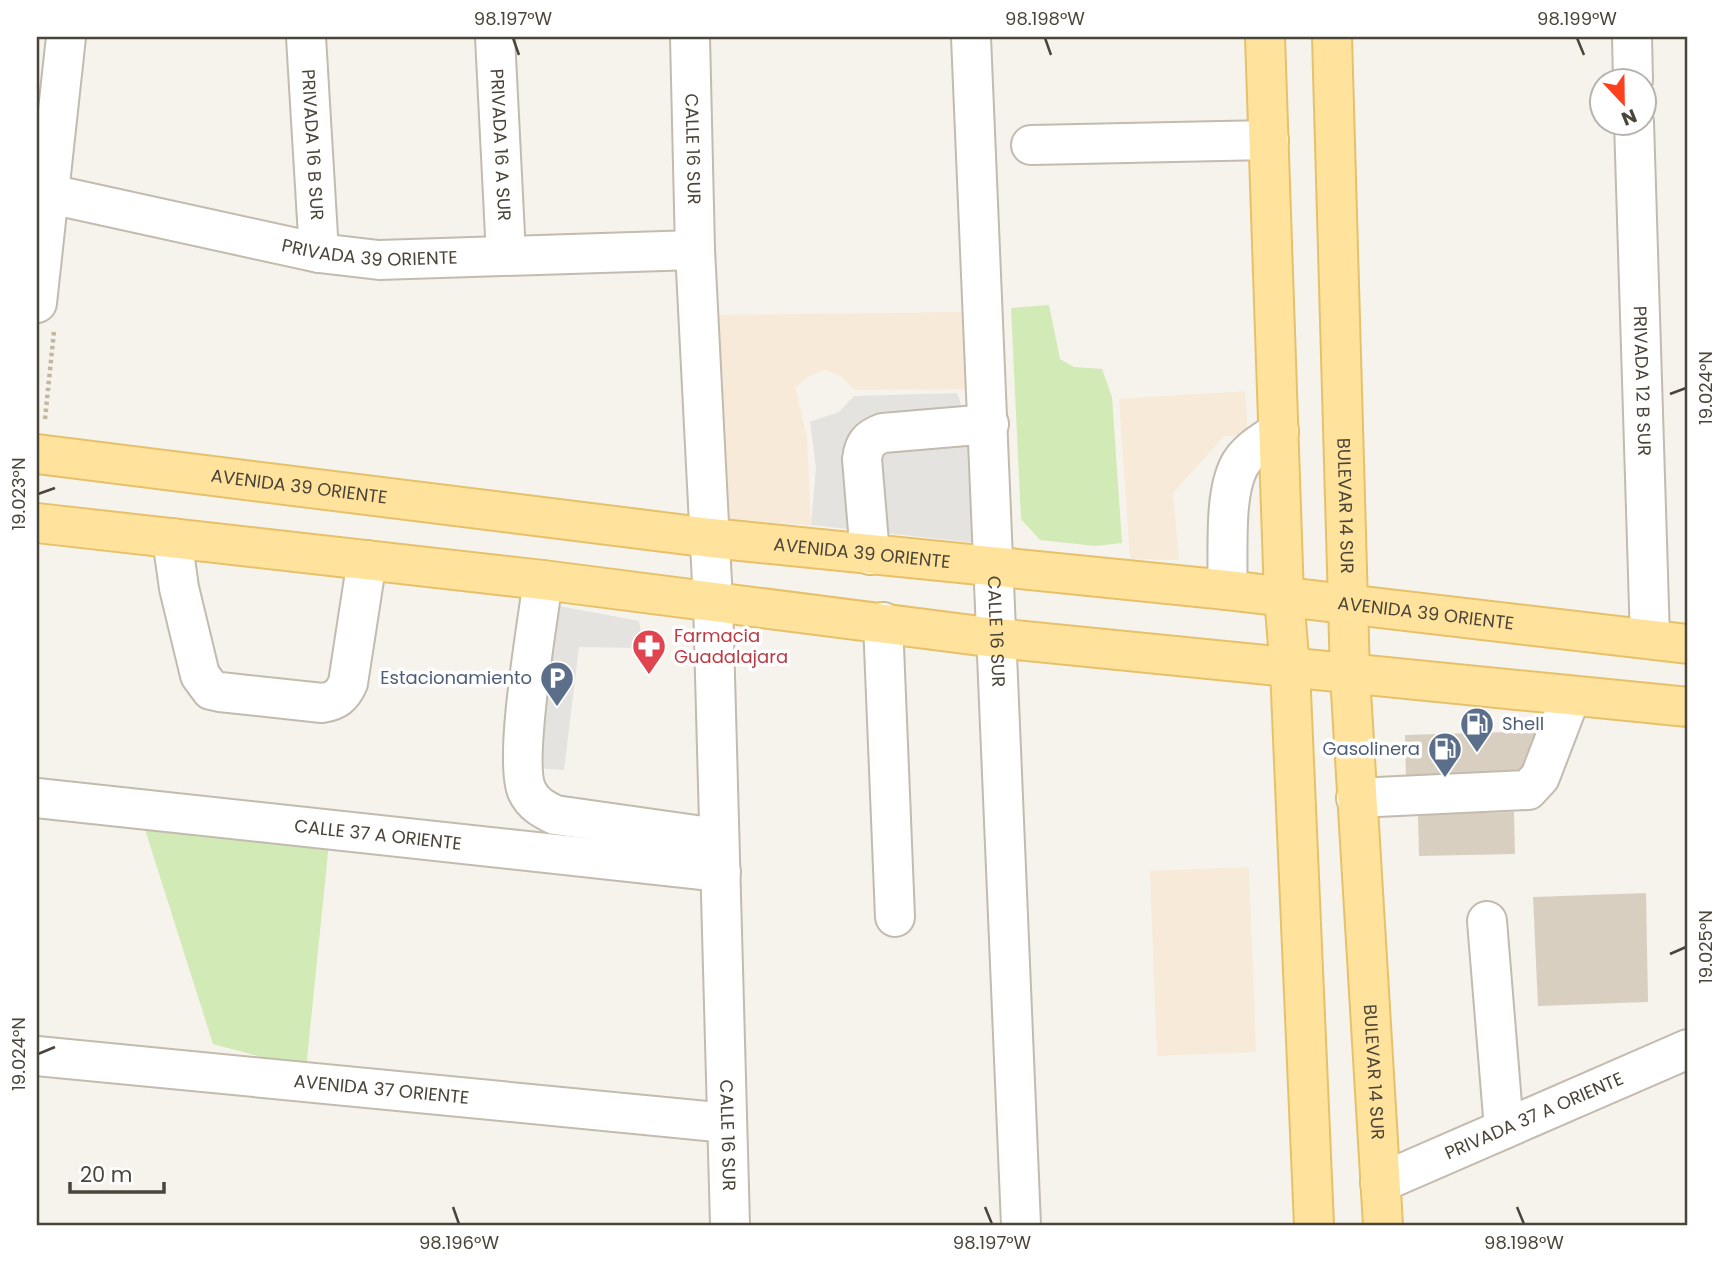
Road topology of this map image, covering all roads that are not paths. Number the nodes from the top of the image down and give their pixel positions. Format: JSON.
{"nodes":[{"id":1,"x":66,"y":37,"type":"edge"},
{"id":2,"x":306,"y":37,"type":"edge"},
{"id":3,"x":495,"y":37,"type":"edge"},
{"id":4,"x":690,"y":37,"type":"edge"},
{"id":5,"x":971,"y":37,"type":"edge"},
{"id":6,"x":1265,"y":37,"type":"edge"},
{"id":7,"x":1332,"y":37,"type":"edge"},
{"id":8,"x":1632,"y":37,"type":"edge"},
{"id":9,"x":1633,"y":66,"type":"edge"},
{"id":10,"x":1634,"y":136,"type":"edge"},
{"id":11,"x":1269,"y":140,"type":"junction"},
{"id":12,"x":1031,"y":145,"type":"dead end"},
{"id":13,"x":50,"y":194,"type":"junction"},
{"id":14,"x":695,"y":250,"type":"junction"},
{"id":15,"x":319,"y":253,"type":"junction"},
{"id":16,"x":506,"y":255,"type":"junction"},
{"id":17,"x":37,"y":303,"type":"edge"},
{"id":18,"x":989,"y":424,"type":"junction"},
{"id":19,"x":1279,"y":430,"type":"junction"},
{"id":20,"x":37,"y":454,"type":"edge"},
{"id":21,"x":37,"y":523,"type":"edge"},
{"id":22,"x":172,"y":537,"type":"junction"},
{"id":23,"x":711,"y":538,"type":"junction"},
{"id":24,"x":870,"y":555,"type":"junction"},
{"id":25,"x":367,"y":560,"type":"junction"},
{"id":26,"x":995,"y":569,"type":"junction"},
{"id":27,"x":543,"y":580,"type":"junction"},
{"id":28,"x":1227,"y":590,"type":"junction"},
{"id":29,"x":1284,"y":597,"type":"junction"},
{"id":30,"x":713,"y":602,"type":"junction"},
{"id":31,"x":1348,"y":605,"type":"junction"},
{"id":32,"x":883,"y":622,"type":"junction"},
{"id":33,"x":996,"y":638,"type":"junction"},
{"id":34,"x":1650,"y":639,"type":"junction"},
{"id":35,"x":1688,"y":644,"type":"edge"},
{"id":36,"x":1290,"y":669,"type":"junction"},
{"id":37,"x":1350,"y":675,"type":"junction"},
{"id":38,"x":1571,"y":696,"type":"junction"},
{"id":39,"x":1688,"y":707,"type":"edge"},
{"id":40,"x":37,"y":798,"type":"edge"},
{"id":41,"x":1356,"y":798,"type":"junction"},
{"id":42,"x":719,"y":855,"type":"junction"},
{"id":43,"x":895,"y":917,"type":"dead end"},
{"id":44,"x":1487,"y":920,"type":"dead end"},
{"id":45,"x":1688,"y":1049,"type":"edge"},
{"id":46,"x":37,"y":1056,"type":"edge"},
{"id":47,"x":727,"y":1124,"type":"junction"},
{"id":48,"x":1504,"y":1129,"type":"junction"},
{"id":49,"x":1380,"y":1184,"type":"junction"},
{"id":50,"x":730,"y":1225,"type":"edge"},
{"id":51,"x":1021,"y":1225,"type":"edge"},
{"id":52,"x":1314,"y":1225,"type":"edge"},
{"id":53,"x":1383,"y":1225,"type":"edge"}],
"edges":[{"from":1,"to":13,"type":"street"},
{"from":2,"to":15,"type":"street","name":"PRIVADA 16 B SUR"},
{"from":3,"to":16,"type":"street","name":"PRIVADA 16 A SUR"},
{"from":4,"to":14,"type":"street","name":"CALLE 16 SUR"},
{"from":5,"to":18,"type":"street","name":"CALLE 16 SUR"},
{"from":6,"to":11,"type":"main road"},
{"from":7,"to":31,"type":"main road","name":"BULEVAR 14 SUR"},
{"from":8,"to":9,"type":"street"},
{"from":10,"to":34,"type":"street","name":"PRIVADA 12 B SUR"},
{"from":11,"to":12,"type":"street"},
{"from":11,"to":19,"type":"main road"},
{"from":13,"to":15,"type":"street","name":"PRIVADA 39 ORIENTE"},
{"from":13,"to":17,"type":"street"},
{"from":14,"to":16,"type":"street","name":"PRIVADA 39 ORIENTE"},
{"from":14,"to":23,"type":"street","name":"CALLE 16 SUR"},
{"from":15,"to":16,"type":"street","name":"PRIVADA 39 ORIENTE"},
{"from":18,"to":24,"type":"street"},
{"from":18,"to":26,"type":"street","name":"CALLE 16 SUR"},
{"from":19,"to":28,"type":"street"},
{"from":19,"to":29,"type":"main road"},
{"from":20,"to":23,"type":"main road","name":"AVENIDA 39 ORIENTE"},
{"from":21,"to":22,"type":"main road"},
{"from":22,"to":25,"type":"main road"},
{"from":22,"to":25,"type":"street"},
{"from":23,"to":24,"type":"main road","name":"AVENIDA 39 ORIENTE"},
{"from":23,"to":30,"type":"street","name":"CALLE 16 SUR"},
{"from":24,"to":26,"type":"main road","name":"AVENIDA 39 ORIENTE"},
{"from":25,"to":27,"type":"main road"},
{"from":26,"to":28,"type":"main road","name":"AVENIDA 39 ORIENTE"},
{"from":26,"to":33,"type":"street","name":"CALLE 16 SUR"},
{"from":27,"to":30,"type":"main road"},
{"from":27,"to":42,"type":"street"},
{"from":28,"to":29,"type":"main road","name":"AVENIDA 39 ORIENTE"},
{"from":29,"to":31,"type":"main road","name":"AVENIDA 39 ORIENTE"},
{"from":29,"to":36,"type":"main road"},
{"from":30,"to":32,"type":"main road"},
{"from":30,"to":42,"type":"street","name":"CALLE 16 SUR"},
{"from":31,"to":34,"type":"main road","name":"AVENIDA 39 ORIENTE"},
{"from":31,"to":37,"type":"main road","name":"BULEVAR 14 SUR"},
{"from":32,"to":33,"type":"main road"},
{"from":32,"to":43,"type":"street"},
{"from":33,"to":36,"type":"main road"},
{"from":33,"to":51,"type":"street","name":"CALLE 16 SUR"},
{"from":34,"to":35,"type":"main road","name":"AVENIDA 39 ORIENTE"},
{"from":36,"to":37,"type":"main road"},
{"from":36,"to":52,"type":"main road"},
{"from":37,"to":38,"type":"main road"},
{"from":37,"to":41,"type":"main road","name":"BULEVAR 14 SUR"},
{"from":38,"to":39,"type":"main road"},
{"from":38,"to":41,"type":"street"},
{"from":40,"to":42,"type":"street","name":"CALLE 37 A ORIENTE"},
{"from":41,"to":49,"type":"main road","name":"BULEVAR 14 SUR"},
{"from":42,"to":47,"type":"street","name":"CALLE 16 SUR"},
{"from":44,"to":48,"type":"street"},
{"from":45,"to":48,"type":"street","name":"PRIVADA 37 A ORIENTE"},
{"from":46,"to":47,"type":"street","name":"AVENIDA 37 ORIENTE"},
{"from":47,"to":50,"type":"street","name":"CALLE 16 SUR"},
{"from":48,"to":49,"type":"street","name":"PRIVADA 37 A ORIENTE"},
{"from":49,"to":53,"type":"main road","name":"BULEVAR 14 SUR"}]}
